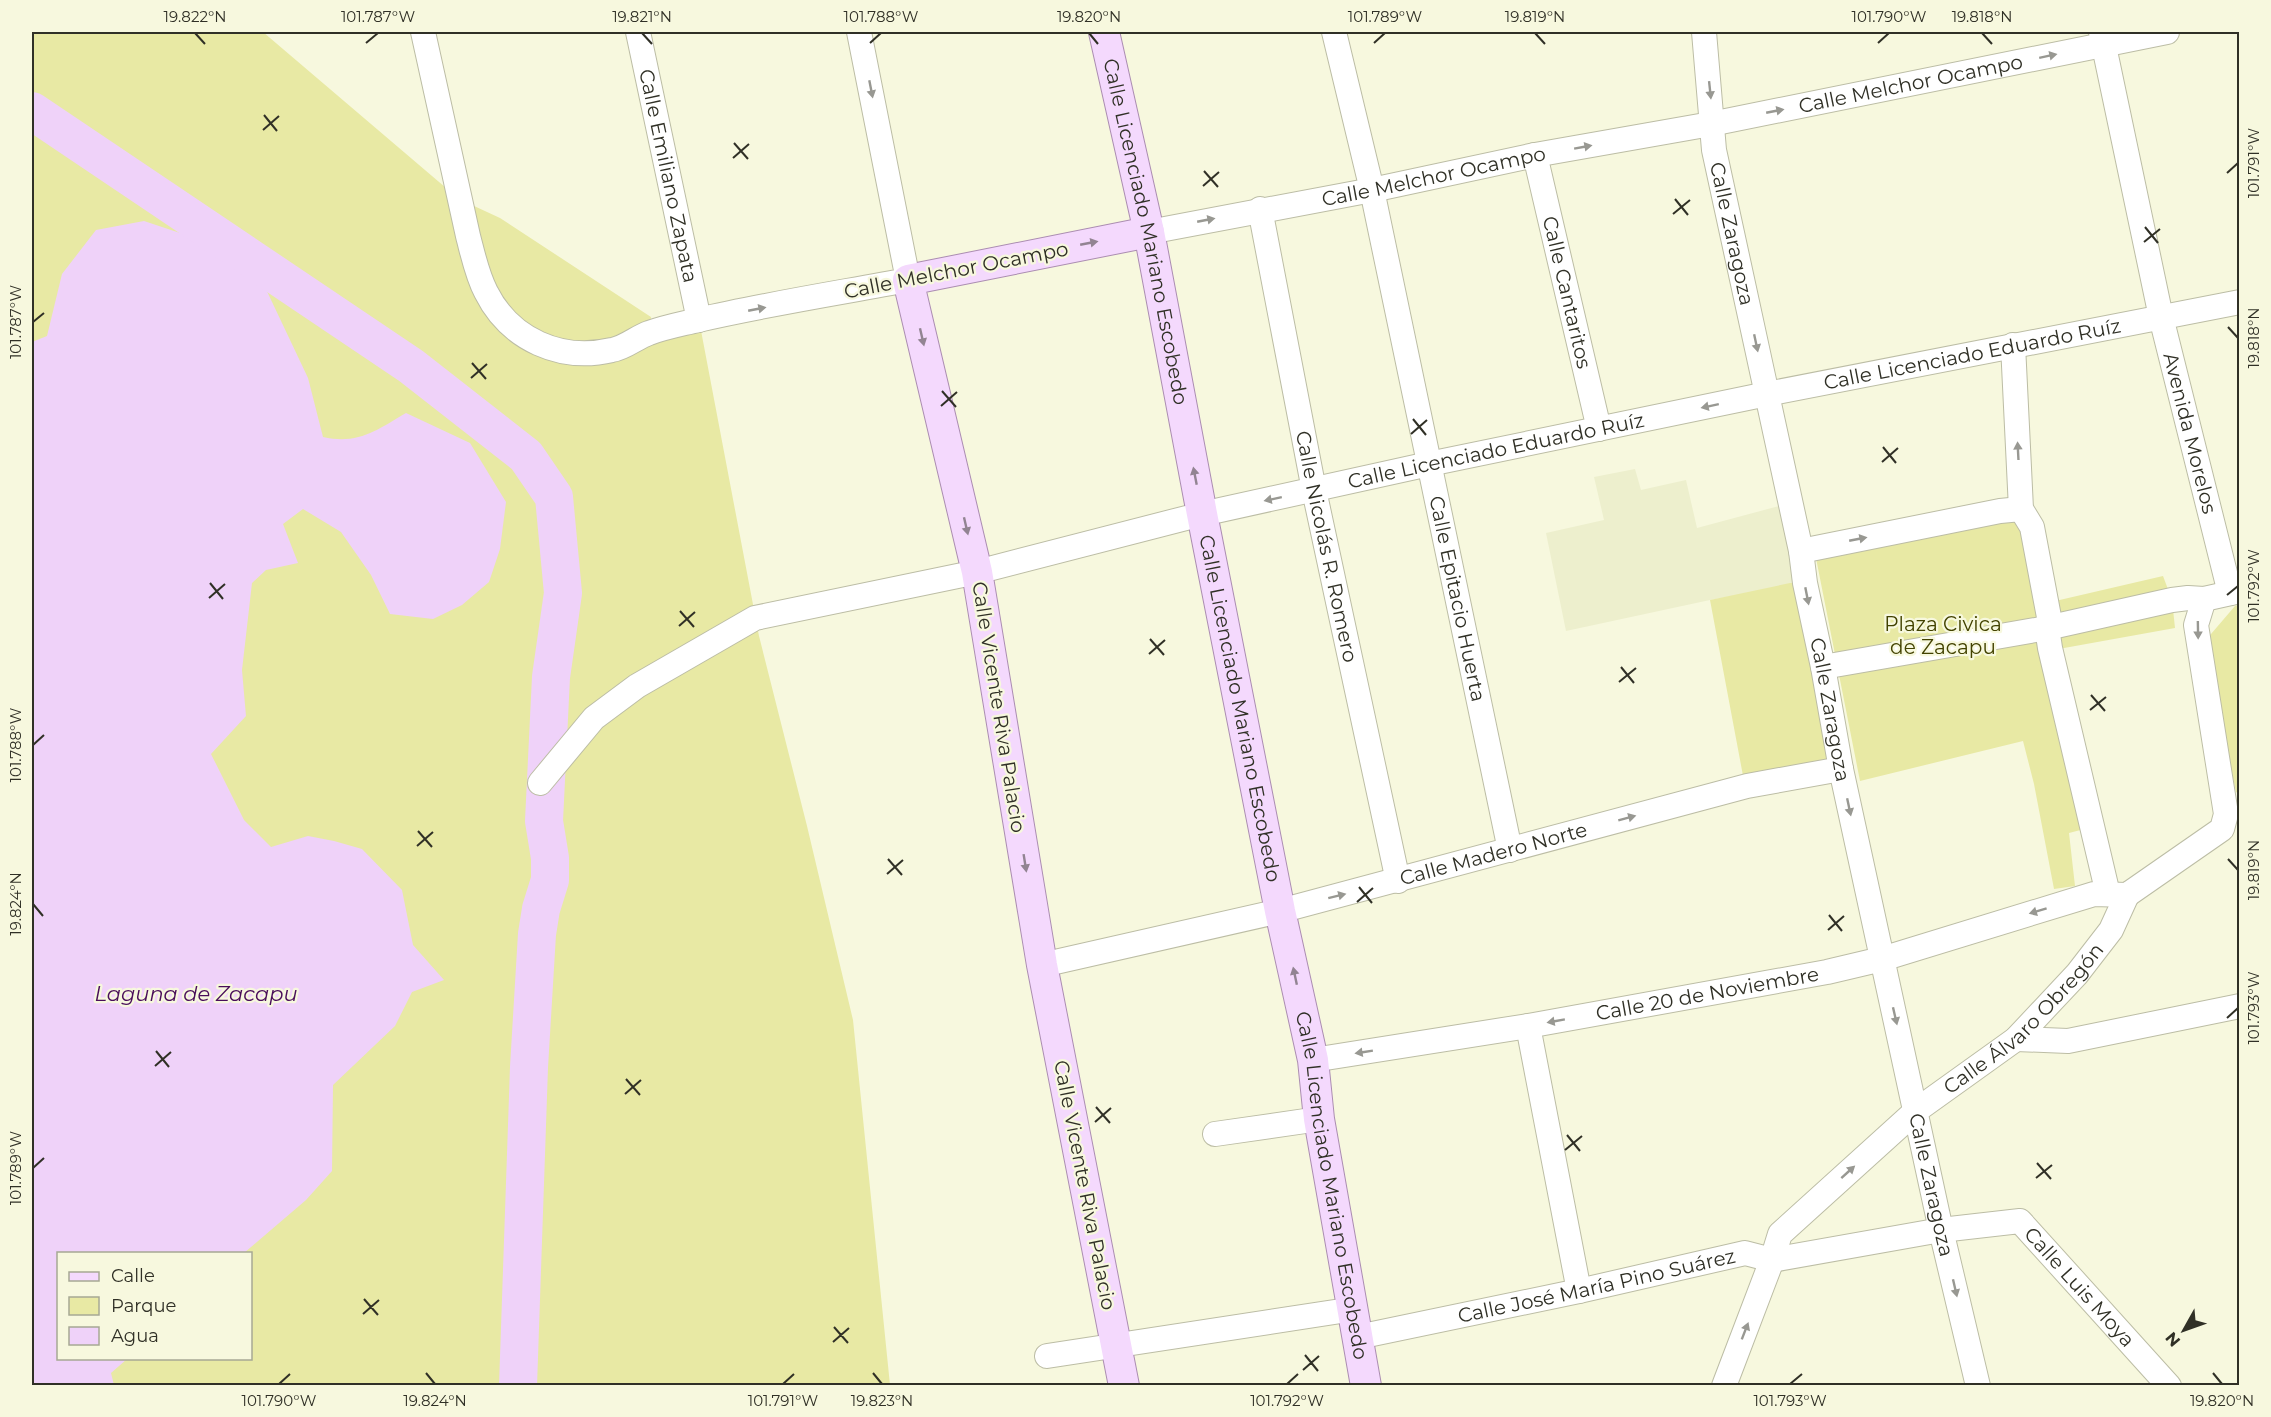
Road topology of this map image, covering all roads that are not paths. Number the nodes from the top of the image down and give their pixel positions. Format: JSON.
{"nodes":[{"id":1,"x":423,"y":32,"type":"edge"},
{"id":2,"x":638,"y":32,"type":"edge"},
{"id":3,"x":860,"y":32,"type":"edge"},
{"id":4,"x":1104,"y":32,"type":"edge"},
{"id":5,"x":1334,"y":32,"type":"edge"},
{"id":6,"x":1704,"y":32,"type":"edge"},
{"id":7,"x":2167,"y":32,"type":"edge"},
{"id":8,"x":2102,"y":38,"type":"edge"},
{"id":9,"x":1711,"y":124,"type":"junction"},
{"id":10,"x":1535,"y":155,"type":"junction"},
{"id":11,"x":1372,"y":190,"type":"junction"},
{"id":12,"x":1260,"y":209,"type":"junction"},
{"id":13,"x":1149,"y":232,"type":"junction"},
{"id":14,"x":908,"y":280,"type":"junction"},
{"id":15,"x":2240,"y":302,"type":"edge"},
{"id":16,"x":2161,"y":317,"type":"junction"},
{"id":17,"x":699,"y":320,"type":"junction"},
{"id":18,"x":2013,"y":345,"type":"junction"},
{"id":19,"x":1767,"y":394,"type":"junction"},
{"id":20,"x":1599,"y":429,"type":"junction"},
{"id":21,"x":1430,"y":464,"type":"junction"},
{"id":22,"x":1314,"y":490,"type":"junction"},
{"id":23,"x":2021,"y":509,"type":"junction"},
{"id":24,"x":1202,"y":514,"type":"junction"},
{"id":25,"x":1801,"y":551,"type":"junction"},
{"id":26,"x":977,"y":572,"type":"junction"},
{"id":27,"x":2235,"y":592,"type":"edge"},
{"id":28,"x":2204,"y":599,"type":"junction"},
{"id":29,"x":2047,"y":628,"type":"junction"},
{"id":30,"x":1823,"y":667,"type":"junction"},
{"id":31,"x":1841,"y":768,"type":"junction"},
{"id":32,"x":546,"y":776,"type":"dead end"},
{"id":33,"x":2233,"y":813,"type":"edge"},
{"id":34,"x":2085,"y":845,"type":"dead end"},
{"id":35,"x":1510,"y":850,"type":"junction"},
{"id":36,"x":1398,"y":881,"type":"junction"},
{"id":37,"x":2110,"y":894,"type":"junction"},
{"id":38,"x":1280,"y":911,"type":"junction"},
{"id":39,"x":1882,"y":959,"type":"junction"},
{"id":40,"x":1042,"y":965,"type":"junction"},
{"id":41,"x":2240,"y":1006,"type":"edge"},
{"id":42,"x":1528,"y":1026,"type":"junction"},
{"id":43,"x":2016,"y":1039,"type":"junction"},
{"id":44,"x":1313,"y":1060,"type":"junction"},
{"id":45,"x":1917,"y":1110,"type":"junction"},
{"id":46,"x":1319,"y":1119,"type":"junction"},
{"id":47,"x":1215,"y":1134,"type":"dead end"},
{"id":48,"x":1941,"y":1230,"type":"junction"},
{"id":49,"x":1772,"y":1260,"type":"junction"},
{"id":50,"x":1579,"y":1291,"type":"junction"},
{"id":51,"x":1356,"y":1323,"type":"junction"},
{"id":52,"x":1116,"y":1346,"type":"junction"},
{"id":53,"x":1047,"y":1356,"type":"dead end"},
{"id":54,"x":1124,"y":1386,"type":"edge"},
{"id":55,"x":1366,"y":1386,"type":"edge"},
{"id":56,"x":1724,"y":1386,"type":"edge"},
{"id":57,"x":1978,"y":1386,"type":"edge"},
{"id":58,"x":2169,"y":1386,"type":"edge"}],
"edges":[{"from":1,"to":17,"type":"street","name":"Calle Melchor Ocampo"},
{"from":2,"to":17,"type":"street","name":"Calle Emiliano Zapata"},
{"from":3,"to":14,"type":"street","name":"Calle Vicente Riva Palacio","one_way":true},
{"from":4,"to":13,"type":"main road","name":"Calle Licenciado Mariano Escobedo"},
{"from":5,"to":11,"type":"street","name":"Calle Epitacio Huerta"},
{"from":6,"to":9,"type":"street","name":"Calle Zaragoza","one_way":true},
{"from":7,"to":8,"type":"street","name":"Calle Melchor Ocampo"},
{"from":9,"to":8,"type":"street","name":"Calle Melchor Ocampo","one_way":true},
{"from":8,"to":16,"type":"street","name":"Avenida Morelos"},
{"from":10,"to":9,"type":"street","name":"Calle Melchor Ocampo","one_way":true},
{"from":9,"to":19,"type":"street","name":"Calle Zaragoza","one_way":true},
{"from":10,"to":11,"type":"street","name":"Calle Melchor Ocampo"},
{"from":10,"to":20,"type":"street","name":"Calle Cantaritos"},
{"from":11,"to":12,"type":"street","name":"Calle Melchor Ocampo"},
{"from":11,"to":21,"type":"street","name":"Calle Epitacio Huerta"},
{"from":13,"to":12,"type":"street","name":"Calle Melchor Ocampo","one_way":true},
{"from":12,"to":22,"type":"street","name":"Calle Nicolás R. Romero"},
{"from":14,"to":13,"type":"main road","name":"Calle Melchor Ocampo","one_way":true},
{"from":24,"to":13,"type":"main road","name":"Calle Licenciado Mariano Escobedo","one_way":true},
{"from":17,"to":14,"type":"street","name":"Calle Melchor Ocampo","one_way":true},
{"from":14,"to":26,"type":"main road","name":"Calle Vicente Riva Palacio","one_way":true},
{"from":15,"to":16,"type":"street","name":"Calle Licenciado Eduardo Ruíz"},
{"from":16,"to":18,"type":"street","name":"Calle Licenciado Eduardo Ruíz"},
{"from":16,"to":27,"type":"street","name":"Avenida Morelos"},
{"from":18,"to":19,"type":"street","name":"Calle Licenciado Eduardo Ruíz"},
{"from":23,"to":18,"type":"street","one_way":true},
{"from":19,"to":20,"type":"street","name":"Calle Licenciado Eduardo Ruíz","one_way":true},
{"from":19,"to":25,"type":"street","name":"Calle Zaragoza"},
{"from":20,"to":21,"type":"street","name":"Calle Licenciado Eduardo Ruíz"},
{"from":21,"to":22,"type":"street","name":"Calle Licenciado Eduardo Ruíz"},
{"from":21,"to":35,"type":"street","name":"Calle Epitacio Huerta"},
{"from":22,"to":24,"type":"street","name":"Calle Licenciado Eduardo Ruíz","one_way":true},
{"from":22,"to":36,"type":"street","name":"Calle Nicolás R. Romero"},
{"from":25,"to":23,"type":"street","one_way":true},
{"from":23,"to":29,"type":"street"},
{"from":24,"to":26,"type":"street","name":"Calle Licenciado Eduardo Ruíz"},
{"from":24,"to":38,"type":"main road","name":"Calle Licenciado Mariano Escobedo"},
{"from":25,"to":30,"type":"street","name":"Calle Zaragoza","one_way":true},
{"from":26,"to":32,"type":"street","name":"Calle Licenciado Eduardo Ruíz"},
{"from":26,"to":40,"type":"main road","name":"Calle Vicente Riva Palacio","one_way":true},
{"from":27,"to":28,"type":"street","name":"Avenida Morelos"},
{"from":28,"to":29,"type":"street","name":"Avenida Morelos"},
{"from":28,"to":33,"type":"street","one_way":true},
{"from":29,"to":30,"type":"street","name":"Avenida Morelos"},
{"from":29,"to":37,"type":"street"},
{"from":30,"to":31,"type":"street","name":"Calle Zaragoza"},
{"from":35,"to":31,"type":"street","name":"Calle Madero Norte","one_way":true},
{"from":31,"to":39,"type":"street","name":"Calle Zaragoza","one_way":true},
{"from":33,"to":37,"type":"street"},
{"from":34,"to":37,"type":"street"},
{"from":35,"to":36,"type":"street","name":"Calle Madero Norte"},
{"from":38,"to":36,"type":"street","name":"Calle Madero Norte","one_way":true},
{"from":37,"to":39,"type":"street","name":"Calle 20 de Noviembre","one_way":true},
{"from":37,"to":43,"type":"street","name":"Calle Álvaro Obregón"},
{"from":38,"to":40,"type":"street","name":"Calle Madero Norte"},
{"from":44,"to":38,"type":"main road","name":"Calle Licenciado Mariano Escobedo","one_way":true},
{"from":39,"to":42,"type":"street","name":"Calle 20 de Noviembre","one_way":true},
{"from":39,"to":45,"type":"street","name":"Calle Zaragoza","one_way":true},
{"from":40,"to":52,"type":"main road","name":"Calle Vicente Riva Palacio"},
{"from":41,"to":43,"type":"street"},
{"from":42,"to":44,"type":"street","name":"Calle 20 de Noviembre","one_way":true},
{"from":42,"to":50,"type":"street"},
{"from":43,"to":45,"type":"street","name":"Calle Álvaro Obregón"},
{"from":44,"to":46,"type":"main road","name":"Calle Licenciado Mariano Escobedo"},
{"from":45,"to":48,"type":"street","name":"Calle Zaragoza"},
{"from":49,"to":45,"type":"street","name":"Calle Álvaro Obregón","one_way":true},
{"from":46,"to":47,"type":"street"},
{"from":46,"to":51,"type":"main road","name":"Calle Licenciado Mariano Escobedo"},
{"from":48,"to":49,"type":"street","name":"Calle José María Pino Suárez"},
{"from":48,"to":57,"type":"street","name":"Calle Zaragoza","one_way":true},
{"from":48,"to":58,"type":"street","name":"Calle Luis Moya"},
{"from":49,"to":50,"type":"street","name":"Calle José María Pino Suárez"},
{"from":56,"to":49,"type":"street","name":"Calle Álvaro Obregón","one_way":true},
{"from":50,"to":51,"type":"street","name":"Calle José María Pino Suárez"},
{"from":51,"to":52,"type":"street","name":"Calle José María Pino Suárez"},
{"from":51,"to":55,"type":"main road","name":"Calle Licenciado Mariano Escobedo"},
{"from":52,"to":53,"type":"street","name":"Calle José María Pino Suárez"},
{"from":52,"to":54,"type":"main road","name":"Calle Vicente Riva Palacio"}]}
